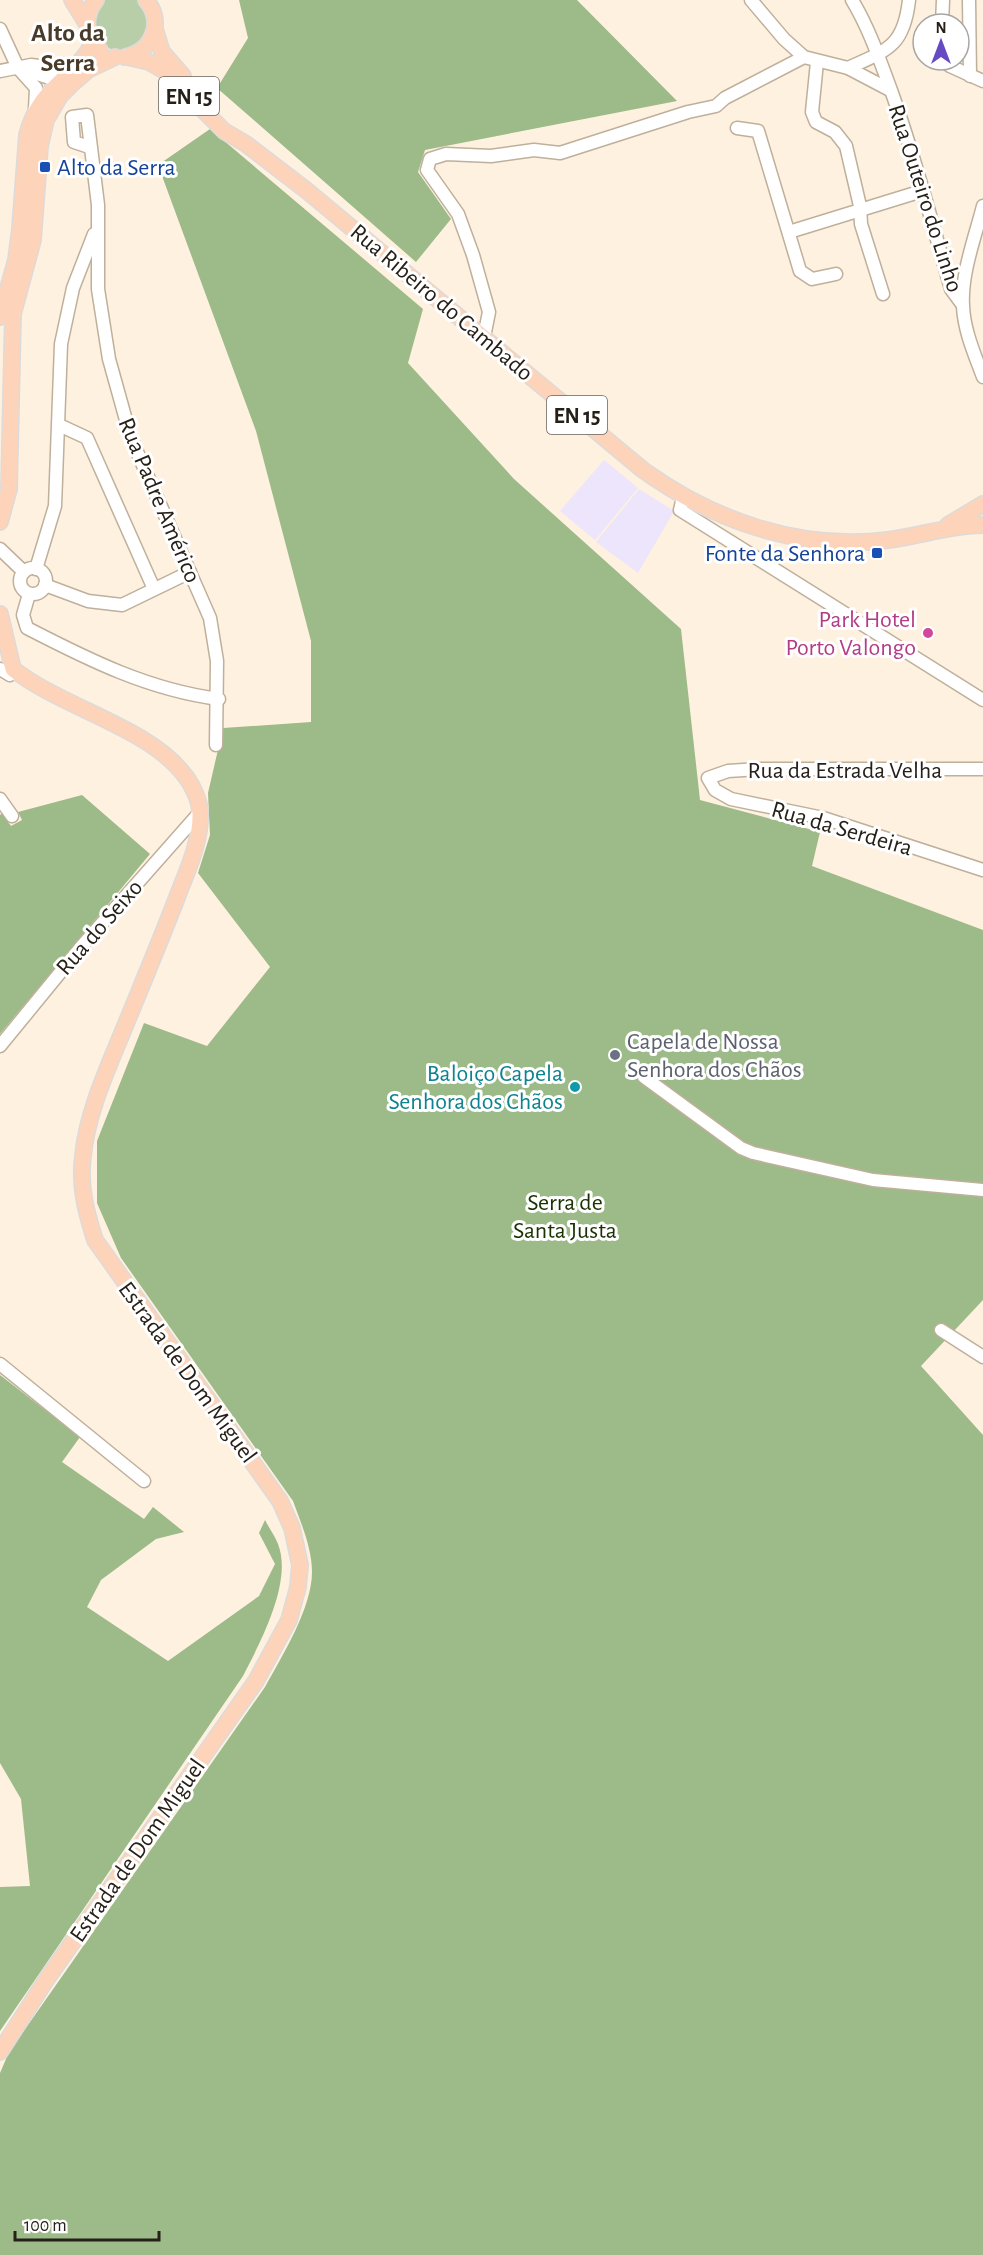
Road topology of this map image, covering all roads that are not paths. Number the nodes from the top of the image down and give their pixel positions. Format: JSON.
{"nodes":[{"id":1,"x":72,"y":0,"type":"edge"},
{"id":2,"x":96,"y":0,"type":"edge"},
{"id":3,"x":146,"y":0,"type":"edge"},
{"id":4,"x":751,"y":0,"type":"edge"},
{"id":5,"x":852,"y":0,"type":"edge"},
{"id":6,"x":909,"y":0,"type":"edge"},
{"id":7,"x":969,"y":0,"type":"edge"},
{"id":8,"x":87,"y":24,"type":"junction"},
{"id":9,"x":0,"y":29,"type":"edge"},
{"id":10,"x":155,"y":29,"type":"junction"},
{"id":11,"x":93,"y":43,"type":"junction"},
{"id":12,"x":879,"y":54,"type":"junction"},
{"id":13,"x":122,"y":57,"type":"junction"},
{"id":14,"x":804,"y":57,"type":"junction"},
{"id":15,"x":817,"y":62,"type":"junction"},
{"id":16,"x":18,"y":68,"type":"junction"},
{"id":17,"x":848,"y":68,"type":"junction"},
{"id":18,"x":0,"y":71,"type":"edge"},
{"id":19,"x":962,"y":72,"type":"edge"},
{"id":20,"x":56,"y":75,"type":"junction"},
{"id":21,"x":73,"y":76,"type":"junction"},
{"id":22,"x":970,"y":76,"type":"junction"},
{"id":23,"x":983,"y":81,"type":"edge"},
{"id":24,"x":891,"y":90,"type":"junction"},
{"id":25,"x":35,"y":109,"type":"junction"},
{"id":26,"x":737,"y":128,"type":"dead end"},
{"id":27,"x":42,"y":134,"type":"junction"},
{"id":28,"x":246,"y":144,"type":"junction"},
{"id":29,"x":89,"y":147,"type":"dead end"},
{"id":30,"x":922,"y":191,"type":"junction"},
{"id":31,"x":983,"y":206,"type":"edge"},
{"id":32,"x":859,"y":212,"type":"junction"},
{"id":33,"x":96,"y":230,"type":"junction"},
{"id":34,"x":789,"y":232,"type":"junction"},
{"id":35,"x":836,"y":274,"type":"dead end"},
{"id":36,"x":73,"y":288,"type":"junction"},
{"id":37,"x":98,"y":289,"type":"junction"},
{"id":38,"x":883,"y":294,"type":"dead end"},
{"id":39,"x":962,"y":304,"type":"junction"},
{"id":40,"x":0,"y":317,"type":"edge"},
{"id":41,"x":484,"y":338,"type":"junction"},
{"id":42,"x":983,"y":377,"type":"edge"},
{"id":43,"x":59,"y":425,"type":"junction"},
{"id":44,"x":683,"y":497,"type":"junction"},
{"id":45,"x":983,"y":504,"type":"edge"},
{"id":46,"x":0,"y":522,"type":"edge"},
{"id":47,"x":983,"y":525,"type":"edge"},
{"id":48,"x":940,"y":529,"type":"junction"},
{"id":49,"x":0,"y":549,"type":"edge"},
{"id":50,"x":30,"y":571,"type":"junction"},
{"id":51,"x":190,"y":572,"type":"junction"},
{"id":52,"x":45,"y":585,"type":"junction"},
{"id":53,"x":154,"y":589,"type":"junction"},
{"id":54,"x":29,"y":594,"type":"junction"},
{"id":55,"x":0,"y":614,"type":"edge"},
{"id":56,"x":0,"y":652,"type":"edge"},
{"id":57,"x":5,"y":672,"type":"edge"},
{"id":58,"x":58,"y":697,"type":"junction"},
{"id":59,"x":219,"y":699,"type":"junction"},
{"id":60,"x":983,"y":700,"type":"edge"},
{"id":61,"x":216,"y":745,"type":"dead end"},
{"id":62,"x":983,"y":769,"type":"edge"},
{"id":63,"x":708,"y":778,"type":"joint"},
{"id":64,"x":0,"y":799,"type":"edge"},
{"id":65,"x":201,"y":811,"type":"junction"},
{"id":66,"x":12,"y":816,"type":"dead end"},
{"id":67,"x":983,"y":870,"type":"edge"},
{"id":68,"x":0,"y":1046,"type":"edge"},
{"id":69,"x":644,"y":1077,"type":"dead end"},
{"id":70,"x":983,"y":1190,"type":"edge"},
{"id":71,"x":941,"y":1330,"type":"dead end"},
{"id":72,"x":983,"y":1357,"type":"edge"},
{"id":73,"x":0,"y":1364,"type":"edge"},
{"id":74,"x":144,"y":1481,"type":"dead end"},
{"id":75,"x":0,"y":2052,"type":"edge"}],
"edges":[{"from":1,"to":8,"type":"main road"},
{"from":2,"to":8,"type":"main road"},
{"from":3,"to":10,"type":"main road","name":"Rua Ribeiro do Cambado"},
{"from":4,"to":14,"type":"street"},
{"from":5,"to":12,"type":"street","name":"Rua Outeiro do Linho"},
{"from":6,"to":12,"type":"street"},
{"from":7,"to":22,"type":"street"},
{"from":8,"to":11,"type":"main road"},
{"from":9,"to":16,"type":"street"},
{"from":10,"to":13,"type":"main road"},
{"from":10,"to":28,"type":"main road","name":"Rua Ribeiro do Cambado","number":"EN 15"},
{"from":11,"to":13,"type":"main road","name":"Rua Ribeiro do Cambado"},
{"from":11,"to":21,"type":"main road"},
{"from":12,"to":17,"type":"street"},
{"from":12,"to":24,"type":"street","name":"Rua Outeiro do Linho"},
{"from":13,"to":21,"type":"main road"},
{"from":13,"to":28,"type":"main road","name":"Rua Ribeiro do Cambado","number":"EN 15"},
{"from":14,"to":15,"type":"street"},
{"from":14,"to":41,"type":"street"},
{"from":15,"to":17,"type":"street"},
{"from":15,"to":32,"type":"street"},
{"from":16,"to":18,"type":"street"},
{"from":16,"to":20,"type":"street"},
{"from":16,"to":25,"type":"street"},
{"from":17,"to":24,"type":"street"},
{"from":19,"to":22,"type":"street"},
{"from":20,"to":21,"type":"main road"},
{"from":20,"to":25,"type":"main road"},
{"from":20,"to":27,"type":"street"},
{"from":21,"to":27,"type":"main road"},
{"from":22,"to":23,"type":"street"},
{"from":24,"to":30,"type":"street","name":"Rua Outeiro do Linho"},
{"from":25,"to":40,"type":"main road"},
{"from":26,"to":34,"type":"street"},
{"from":27,"to":46,"type":"main road"},
{"from":28,"to":41,"type":"main road","name":"Rua Ribeiro do Cambado","number":"EN 15"},
{"from":29,"to":33,"type":"street","name":"Rua Padre Américo"},
{"from":30,"to":32,"type":"street"},
{"from":30,"to":39,"type":"street","name":"Rua Outeiro do Linho"},
{"from":31,"to":39,"type":"street"},
{"from":32,"to":34,"type":"street"},
{"from":32,"to":38,"type":"street"},
{"from":33,"to":36,"type":"street"},
{"from":33,"to":37,"type":"street","name":"Rua Padre Américo"},
{"from":34,"to":35,"type":"street"},
{"from":36,"to":37,"type":"street"},
{"from":36,"to":43,"type":"street"},
{"from":37,"to":51,"type":"street","name":"Rua Padre Américo"},
{"from":39,"to":42,"type":"street"},
{"from":41,"to":44,"type":"main road","name":"Rua Ribeiro do Cambado","number":"EN 15"},
{"from":43,"to":50,"type":"street"},
{"from":43,"to":53,"type":"street"},
{"from":44,"to":48,"type":"main road","name":"Rua Ribeiro do Cambado","number":"EN 15"},
{"from":44,"to":60,"type":"street"},
{"from":45,"to":48,"type":"main road","number":"EN 15"},
{"from":47,"to":48,"type":"main road","number":"EN 15"},
{"from":49,"to":50,"type":"street"},
{"from":50,"to":52,"type":"street"},
{"from":50,"to":54,"type":"street"},
{"from":51,"to":53,"type":"street"},
{"from":51,"to":59,"type":"street","name":"Rua Padre Américo"},
{"from":52,"to":53,"type":"street"},
{"from":52,"to":54,"type":"street"},
{"from":54,"to":59,"type":"street"},
{"from":55,"to":58,"type":"main road","name":"Estrada de Dom Miguel"},
{"from":56,"to":57,"type":"main road","name":"Estrada de Dom Miguel"},
{"from":57,"to":58,"type":"main road","name":"Estrada de Dom Miguel"},
{"from":58,"to":65,"type":"main road","name":"Estrada de Dom Miguel"},
{"from":59,"to":61,"type":"street","name":"Rua Padre Américo"},
{"from":62,"to":63,"type":"street","name":"Rua da Estrada Velha"},
{"from":63,"to":67,"type":"street","name":"Rua da Serdeira"},
{"from":64,"to":66,"type":"street"},
{"from":65,"to":68,"type":"street","name":"Rua do Seixo"},
{"from":65,"to":75,"type":"main road","name":"Estrada de Dom Miguel"},
{"from":69,"to":70,"type":"street"},
{"from":71,"to":72,"type":"street"},
{"from":73,"to":74,"type":"street"}]}
